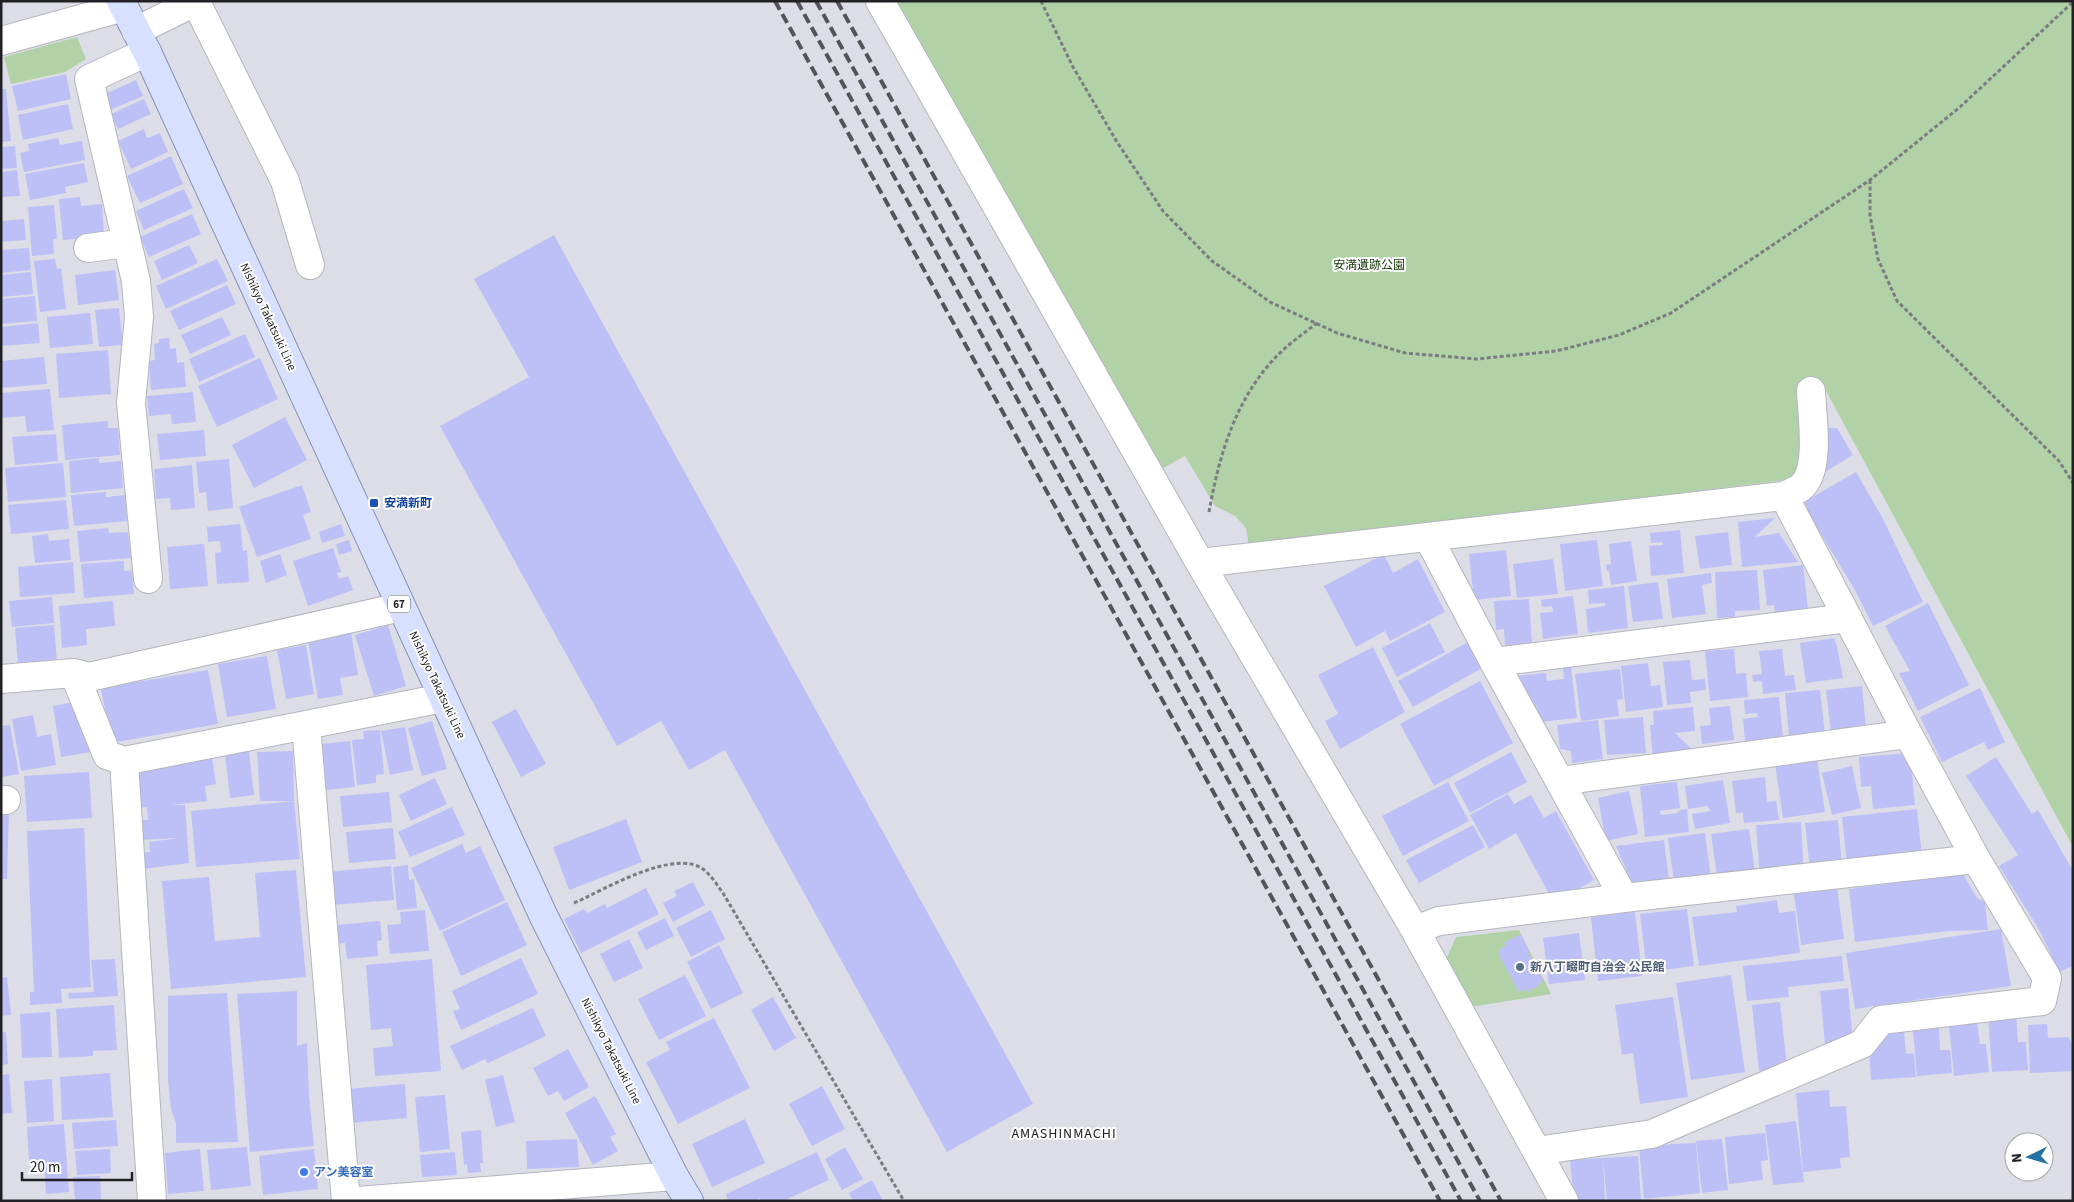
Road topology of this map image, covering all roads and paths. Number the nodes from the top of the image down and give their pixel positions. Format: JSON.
{"nodes":[{"id":1,"x":196,"y":1,"type":"edge"},
{"id":2,"x":880,"y":1,"type":"edge"},
{"id":3,"x":1041,"y":1,"type":"edge"},
{"id":4,"x":2073,"y":2,"type":"edge"},
{"id":5,"x":122,"y":4,"type":"edge"},
{"id":6,"x":1,"y":41,"type":"edge"},
{"id":7,"x":142,"y":41,"type":"junction"},
{"id":8,"x":1870,"y":180,"type":"junction"},
{"id":9,"x":126,"y":243,"type":"junction"},
{"id":10,"x":88,"y":248,"type":"dead end"},
{"id":11,"x":310,"y":265,"type":"dead end"},
{"id":12,"x":1317,"y":323,"type":"junction"},
{"id":13,"x":1811,"y":391,"type":"dead end"},
{"id":14,"x":2073,"y":484,"type":"edge"},
{"id":15,"x":1784,"y":496,"type":"junction"},
{"id":16,"x":1428,"y":537,"type":"junction"},
{"id":17,"x":1200,"y":563,"type":"junction"},
{"id":18,"x":148,"y":579,"type":"dead end"},
{"id":19,"x":401,"y":607,"type":"junction"},
{"id":20,"x":1848,"y":618,"type":"junction"},
{"id":21,"x":1494,"y":662,"type":"junction"},
{"id":22,"x":2,"y":673,"type":"edge"},
{"id":23,"x":74,"y":673,"type":"junction"},
{"id":24,"x":443,"y":698,"type":"junction"},
{"id":25,"x":306,"y":725,"type":"junction"},
{"id":26,"x":1908,"y":734,"type":"junction"},
{"id":27,"x":124,"y":761,"type":"junction"},
{"id":28,"x":1560,"y":781,"type":"junction"},
{"id":29,"x":1976,"y":859,"type":"junction"},
{"id":30,"x":1624,"y":898,"type":"junction"},
{"id":31,"x":544,"y":917,"type":"junction"},
{"id":32,"x":1415,"y":930,"type":"junction"},
{"id":33,"x":1537,"y":1151,"type":"junction"},
{"id":34,"x":674,"y":1176,"type":"junction"},
{"id":35,"x":152,"y":1201,"type":"edge"},
{"id":36,"x":346,"y":1201,"type":"edge"},
{"id":37,"x":358,"y":1201,"type":"edge"},
{"id":38,"x":689,"y":1201,"type":"edge"},
{"id":39,"x":904,"y":1201,"type":"edge"},
{"id":40,"x":1564,"y":1201,"type":"edge"}],
"edges":[{"from":1,"to":7,"type":"street"},
{"from":1,"to":11,"type":"street"},
{"from":2,"to":17,"type":"street"},
{"from":3,"to":12,"type":"path"},
{"from":4,"to":8,"type":"path"},
{"from":5,"to":6,"type":"street"},
{"from":5,"to":7,"type":"main road","name":"Nishikyo Takatsuki Line","number":"67"},
{"from":7,"to":9,"type":"street"},
{"from":7,"to":19,"type":"main road","name":"Nishikyo Takatsuki Line","number":"67"},
{"from":8,"to":12,"type":"path"},
{"from":8,"to":14,"type":"path"},
{"from":9,"to":10,"type":"street"},
{"from":9,"to":18,"type":"street"},
{"from":12,"to":17,"type":"path"},
{"from":13,"to":15,"type":"street"},
{"from":15,"to":16,"type":"street"},
{"from":15,"to":20,"type":"street"},
{"from":16,"to":17,"type":"street"},
{"from":16,"to":21,"type":"street"},
{"from":17,"to":32,"type":"street"},
{"from":19,"to":23,"type":"street"},
{"from":19,"to":24,"type":"main road","name":"Nishikyo Takatsuki Line","number":"67"},
{"from":20,"to":21,"type":"street"},
{"from":20,"to":26,"type":"street"},
{"from":21,"to":28,"type":"street"},
{"from":22,"to":23,"type":"street"},
{"from":23,"to":27,"type":"street"},
{"from":24,"to":25,"type":"street"},
{"from":24,"to":31,"type":"main road","name":"Nishikyo Takatsuki Line","number":"67"},
{"from":25,"to":27,"type":"street"},
{"from":25,"to":36,"type":"street"},
{"from":26,"to":28,"type":"street"},
{"from":26,"to":29,"type":"street"},
{"from":27,"to":35,"type":"street"},
{"from":28,"to":30,"type":"street"},
{"from":29,"to":30,"type":"street"},
{"from":29,"to":33,"type":"street"},
{"from":30,"to":32,"type":"street"},
{"from":31,"to":34,"type":"main road","name":"Nishikyo Takatsuki Line","number":"67"},
{"from":31,"to":39,"type":"path"},
{"from":32,"to":33,"type":"street"},
{"from":33,"to":40,"type":"street"},
{"from":34,"to":37,"type":"street"},
{"from":34,"to":38,"type":"main road","name":"Nishikyo Takatsuki Line","number":"67"}]}
